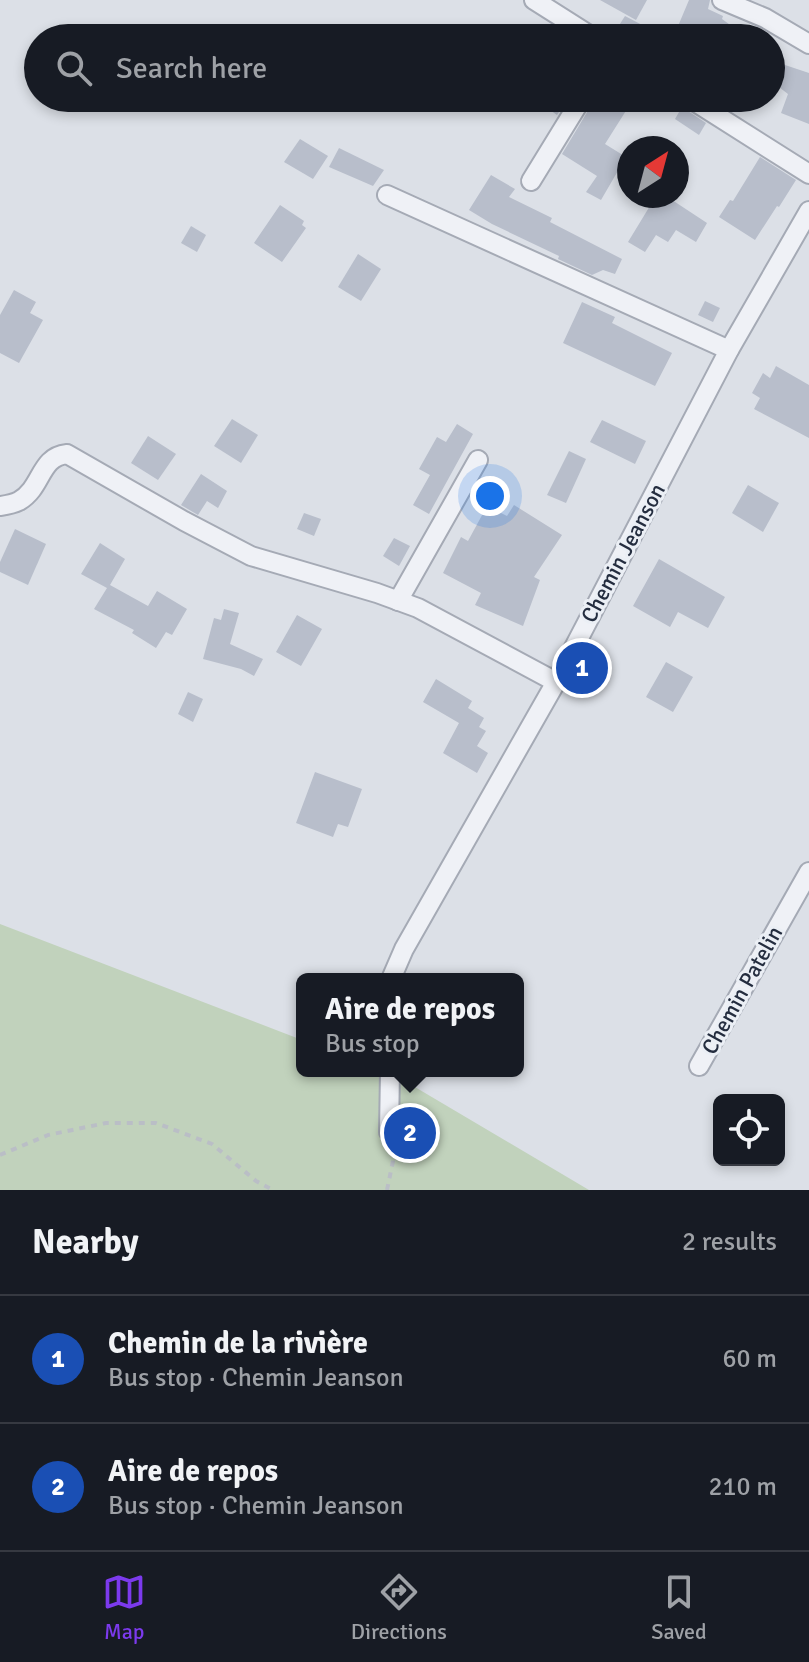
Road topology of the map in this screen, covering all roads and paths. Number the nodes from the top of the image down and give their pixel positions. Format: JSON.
{"nodes":[{"id":1,"x":534,"y":0,"type":"edge"},
{"id":2,"x":722,"y":0,"type":"edge"},
{"id":3,"x":572,"y":24,"type":"edge"},
{"id":4,"x":775,"y":24,"type":"edge"},
{"id":5,"x":785,"y":30,"type":"edge"},
{"id":6,"x":809,"y":44,"type":"edge"},
{"id":7,"x":573,"y":112,"type":"edge"},
{"id":8,"x":711,"y":112,"type":"edge"},
{"id":9,"x":809,"y":174,"type":"edge"},
{"id":10,"x":531,"y":181,"type":"dead end"},
{"id":11,"x":387,"y":195,"type":"dead end"},
{"id":12,"x":809,"y":211,"type":"edge"},
{"id":13,"x":729,"y":350,"type":"junction"},
{"id":14,"x":478,"y":460,"type":"dead end"},
{"id":15,"x":0,"y":506,"type":"edge"},
{"id":16,"x":398,"y":601,"type":"junction"},
{"id":17,"x":556,"y":682,"type":"junction"},
{"id":18,"x":809,"y":872,"type":"edge"},
{"id":19,"x":394,"y":973,"type":"edge"},
{"id":20,"x":699,"y":1066,"type":"dead end"},
{"id":21,"x":390,"y":1077,"type":"edge"},
{"id":22,"x":389,"y":1132,"type":"joint"},
{"id":23,"x":0,"y":1155,"type":"edge"},
{"id":24,"x":273,"y":1190,"type":"edge"},
{"id":25,"x":387,"y":1190,"type":"edge"}],
"edges":[{"from":1,"to":3,"type":"street"},
{"from":2,"to":4,"type":"street"},
{"from":5,"to":6,"type":"street"},
{"from":7,"to":10,"type":"street"},
{"from":8,"to":9,"type":"street"},
{"from":11,"to":13,"type":"street"},
{"from":12,"to":13,"type":"street","name":"Chemin Jeanson"},
{"from":13,"to":17,"type":"street","name":"Chemin Jeanson"},
{"from":14,"to":16,"type":"street"},
{"from":15,"to":16,"type":"street"},
{"from":16,"to":17,"type":"street"},
{"from":17,"to":19,"type":"street","name":"Chemin Jeanson"},
{"from":18,"to":20,"type":"street","name":"Chemin Patelin"},
{"from":21,"to":22,"type":"street"},
{"from":22,"to":25,"type":"path"},
{"from":23,"to":24,"type":"path"}]}
